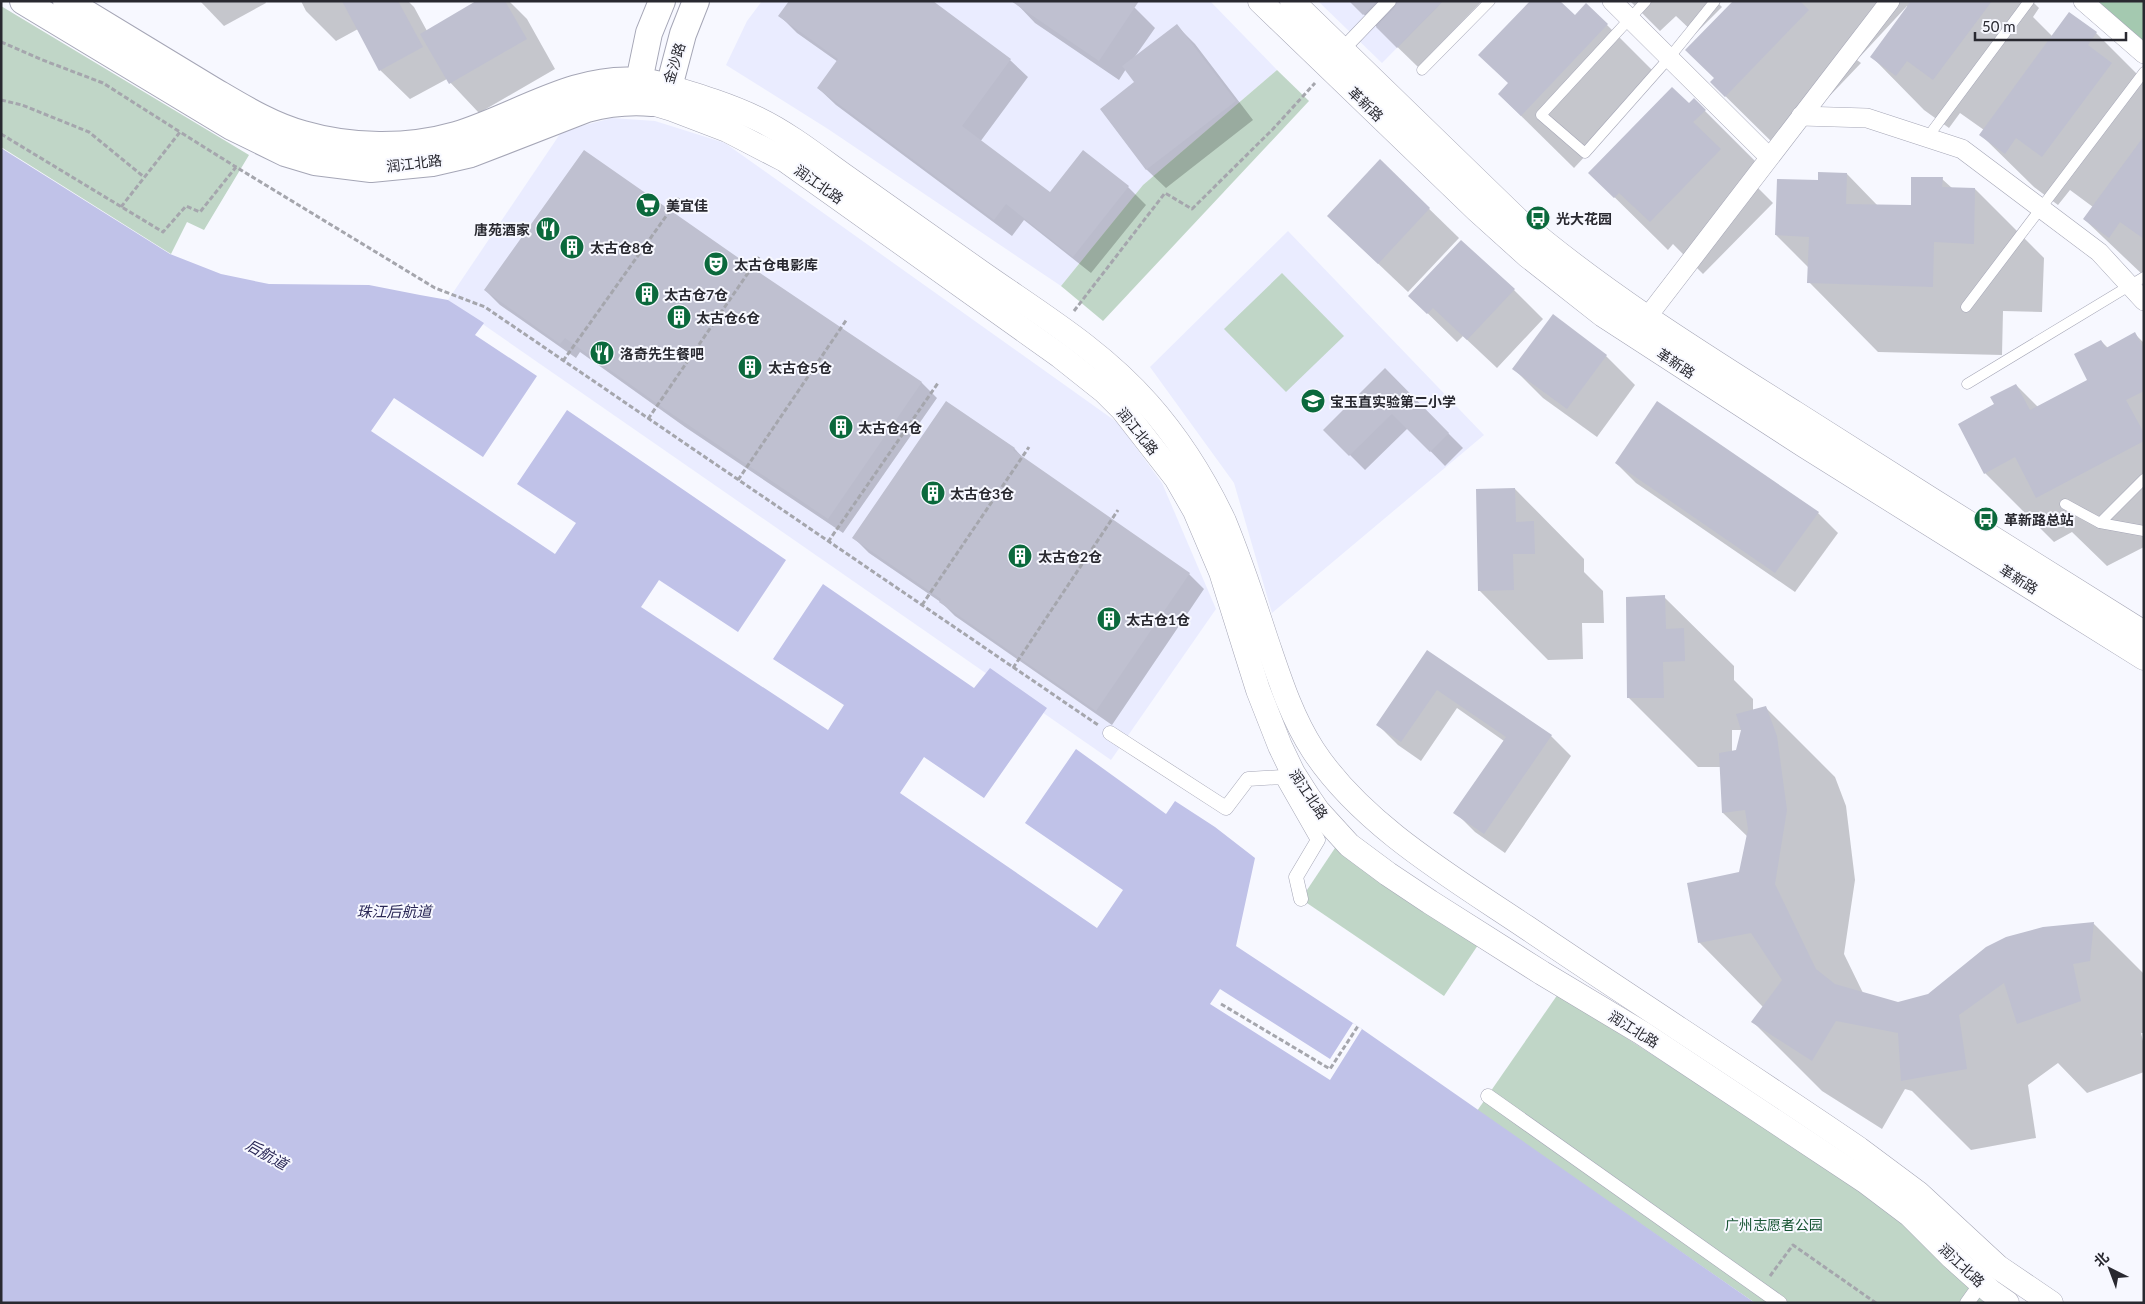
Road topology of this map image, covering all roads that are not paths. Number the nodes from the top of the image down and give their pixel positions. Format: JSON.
{"nodes":[{"id":1,"x":23,"y":1,"type":"edge"},
{"id":2,"x":66,"y":1,"type":"edge"},
{"id":3,"x":662,"y":1,"type":"edge"},
{"id":4,"x":696,"y":1,"type":"edge"},
{"id":5,"x":1260,"y":1,"type":"edge"},
{"id":6,"x":1292,"y":1,"type":"edge"},
{"id":7,"x":1389,"y":1,"type":"edge"},
{"id":8,"x":1490,"y":1,"type":"edge"},
{"id":9,"x":1612,"y":1,"type":"edge"},
{"id":10,"x":1646,"y":1,"type":"edge"},
{"id":11,"x":1715,"y":1,"type":"edge"},
{"id":12,"x":1890,"y":1,"type":"edge"},
{"id":13,"x":2029,"y":1,"type":"edge"},
{"id":14,"x":2083,"y":1,"type":"edge"},
{"id":15,"x":1630,"y":19,"type":"junction"},
{"id":16,"x":2144,"y":54,"type":"edge"},
{"id":17,"x":1335,"y":58,"type":"junction"},
{"id":18,"x":1669,"y":58,"type":"junction"},
{"id":19,"x":1422,"y":70,"type":"dead end"},
{"id":20,"x":2144,"y":72,"type":"edge"},
{"id":21,"x":639,"y":81,"type":"junction"},
{"id":22,"x":660,"y":95,"type":"junction"},
{"id":23,"x":1800,"y":116,"type":"junction"},
{"id":24,"x":1927,"y":138,"type":"junction"},
{"id":25,"x":1769,"y":157,"type":"junction"},
{"id":26,"x":2042,"y":207,"type":"junction"},
{"id":27,"x":2137,"y":282,"type":"edge"},
{"id":28,"x":2144,"y":301,"type":"edge"},
{"id":29,"x":1966,"y":307,"type":"dead end"},
{"id":30,"x":1640,"y":327,"type":"junction"},
{"id":31,"x":1967,"y":384,"type":"dead end"},
{"id":32,"x":2144,"y":479,"type":"edge"},
{"id":33,"x":2065,"y":504,"type":"dead end"},
{"id":34,"x":2100,"y":523,"type":"junction"},
{"id":35,"x":2144,"y":531,"type":"edge"},
{"id":36,"x":2144,"y":633,"type":"edge"},
{"id":37,"x":2144,"y":658,"type":"edge"},
{"id":38,"x":1110,"y":733,"type":"road end"},
{"id":39,"x":1301,"y":899,"type":"dead end"},
{"id":40,"x":1488,"y":1096,"type":"dead end"},
{"id":41,"x":1982,"y":1282,"type":"junction"},
{"id":42,"x":1780,"y":1303,"type":"edge"},
{"id":43,"x":1968,"y":1303,"type":"edge"},
{"id":44,"x":2007,"y":1303,"type":"edge"},
{"id":45,"x":2051,"y":1303,"type":"edge"}],
"edges":[{"from":1,"to":22,"type":"main road","name":"润江北路"},
{"from":2,"to":21,"type":"main road","name":"润江北路"},
{"from":3,"to":21,"type":"main road","name":"金沙路"},
{"from":4,"to":22,"type":"main road","name":"金沙路"},
{"from":5,"to":17,"type":"street","name":"革新路"},
{"from":6,"to":17,"type":"street","name":"革新路"},
{"from":7,"to":17,"type":"street"},
{"from":8,"to":19,"type":"lane"},
{"from":9,"to":15,"type":"street"},
{"from":10,"to":15,"type":"lane"},
{"from":11,"to":18,"type":"lane"},
{"from":12,"to":23,"type":"street"},
{"from":13,"to":24,"type":"lane"},
{"from":14,"to":16,"type":"street"},
{"from":15,"to":18,"type":"street"},
{"from":15,"to":18,"type":"lane"},
{"from":17,"to":30,"type":"street","name":"革新路"},
{"from":18,"to":25,"type":"street"},
{"from":20,"to":26,"type":"lane"},
{"from":21,"to":22,"type":"main road","name":"金沙路"},
{"from":22,"to":41,"type":"street","name":"润江北路"},
{"from":22,"to":45,"type":"street","name":"润江北路"},
{"from":23,"to":24,"type":"street"},
{"from":23,"to":25,"type":"street"},
{"from":24,"to":26,"type":"street"},
{"from":25,"to":30,"type":"street"},
{"from":26,"to":27,"type":"street"},
{"from":26,"to":29,"type":"lane"},
{"from":27,"to":28,"type":"street"},
{"from":27,"to":31,"type":"lane"},
{"from":30,"to":36,"type":"street","name":"革新路"},
{"from":30,"to":37,"type":"street","name":"革新路"},
{"from":32,"to":34,"type":"lane"},
{"from":33,"to":34,"type":"lane"},
{"from":34,"to":35,"type":"lane"},
{"from":38,"to":39,"type":"street"},
{"from":40,"to":42,"type":"street"},
{"from":41,"to":43,"type":"street"},
{"from":41,"to":44,"type":"street","name":"润江北路"}]}
